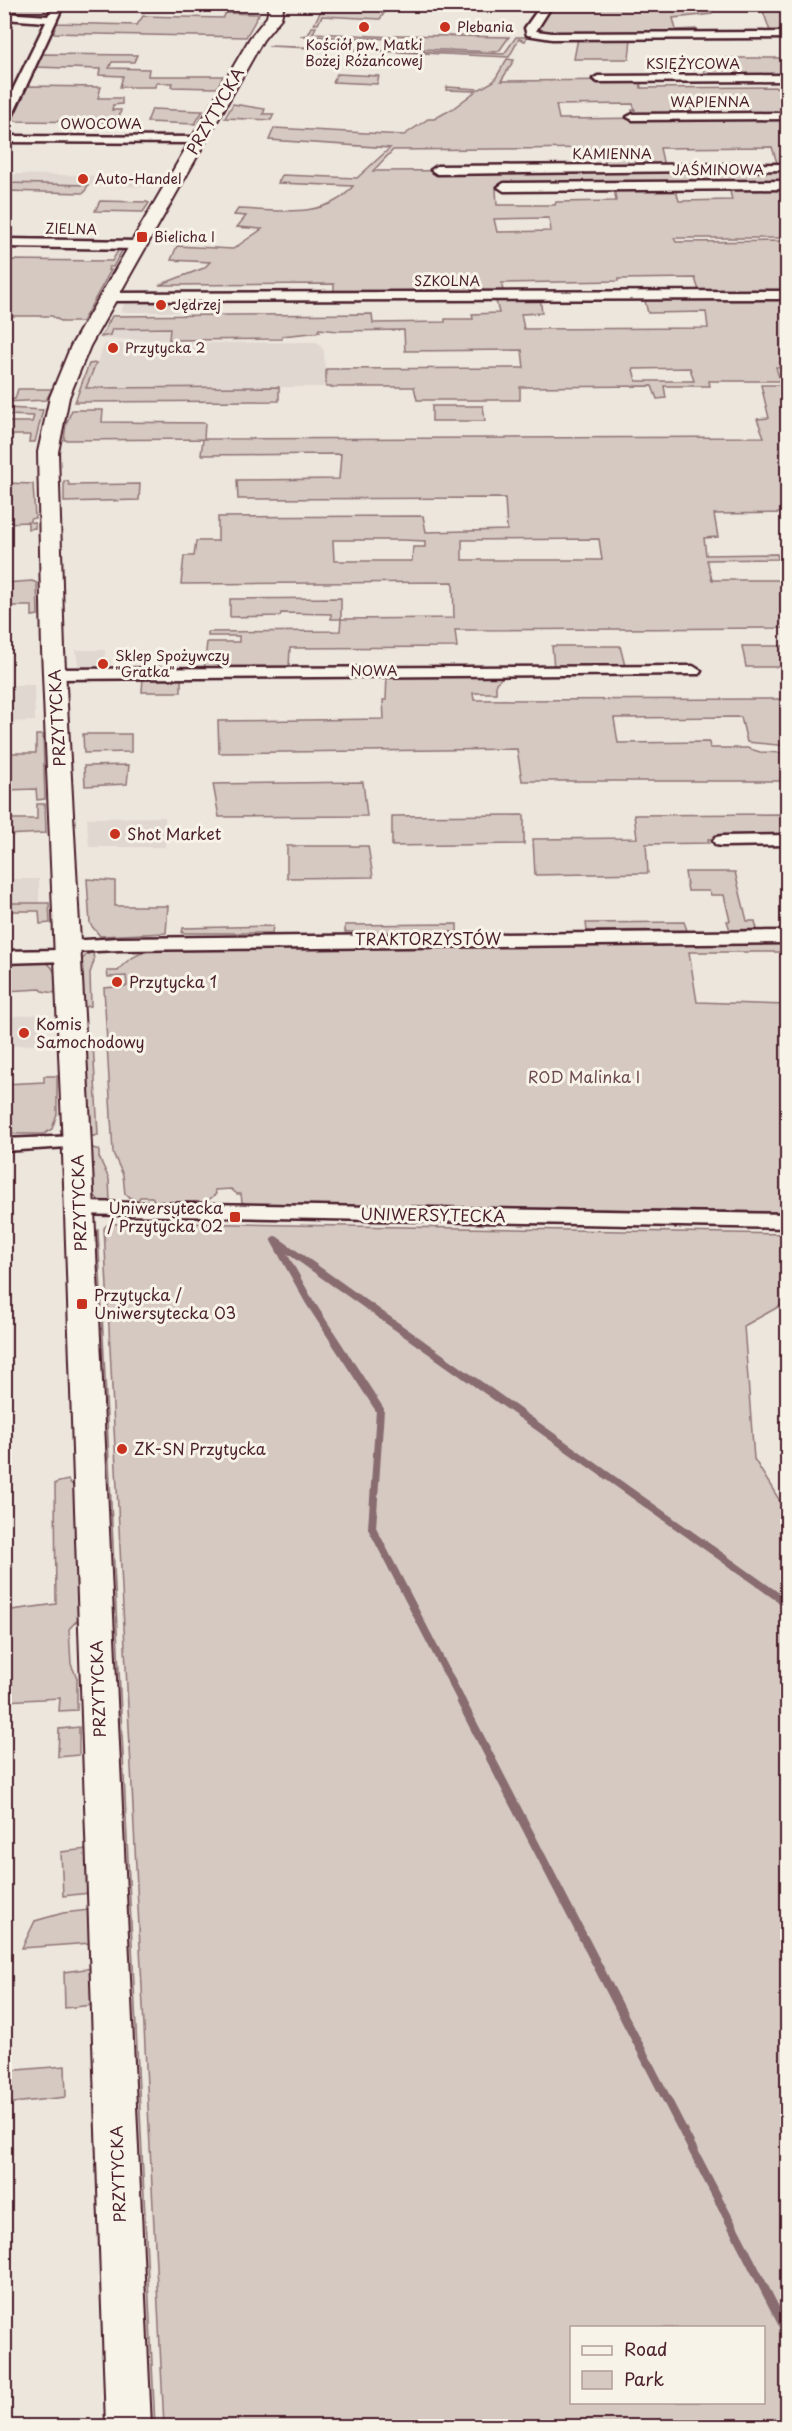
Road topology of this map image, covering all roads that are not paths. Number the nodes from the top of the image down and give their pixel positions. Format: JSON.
{"nodes":[{"id":1,"x":59,"y":4,"type":"edge"},
{"id":2,"x":276,"y":4,"type":"edge"},
{"id":3,"x":548,"y":4,"type":"edge"},
{"id":4,"x":4,"y":16,"type":"edge"},
{"id":5,"x":53,"y":19,"type":"junction"},
{"id":6,"x":788,"y":35,"type":"edge"},
{"id":7,"x":788,"y":78,"type":"edge"},
{"id":8,"x":598,"y":79,"type":"dead end"},
{"id":9,"x":788,"y":116,"type":"edge"},
{"id":10,"x":633,"y":117,"type":"dead end"},
{"id":11,"x":4,"y":121,"type":"edge"},
{"id":12,"x":4,"y":138,"type":"edge"},
{"id":13,"x":198,"y":140,"type":"junction"},
{"id":14,"x":788,"y":167,"type":"edge"},
{"id":15,"x":437,"y":170,"type":"dead end"},
{"id":16,"x":788,"y":185,"type":"edge"},
{"id":17,"x":504,"y":187,"type":"dead end"},
{"id":18,"x":4,"y":243,"type":"edge"},
{"id":19,"x":137,"y":245,"type":"junction"},
{"id":20,"x":788,"y":295,"type":"edge"},
{"id":21,"x":107,"y":297,"type":"junction"},
{"id":22,"x":693,"y":671,"type":"dead end"},
{"id":23,"x":55,"y":674,"type":"junction"},
{"id":24,"x":788,"y":840,"type":"edge"},
{"id":25,"x":722,"y":841,"type":"dead end"},
{"id":26,"x":788,"y":937,"type":"edge"},
{"id":27,"x":68,"y":951,"type":"junction"},
{"id":28,"x":4,"y":957,"type":"edge"},
{"id":29,"x":77,"y":1142,"type":"junction"},
{"id":30,"x":4,"y":1145,"type":"edge"},
{"id":31,"x":79,"y":1209,"type":"junction"},
{"id":32,"x":788,"y":1221,"type":"edge"},
{"id":33,"x":128,"y":2427,"type":"edge"}],
"edges":[{"from":1,"to":5,"type":"street"},
{"from":2,"to":13,"type":"main road","name":"PRZYTYCKA"},
{"from":3,"to":6,"type":"street"},
{"from":4,"to":5,"type":"street"},
{"from":5,"to":11,"type":"street"},
{"from":7,"to":8,"type":"street","name":"KSIĘŻYCOWA"},
{"from":9,"to":10,"type":"street","name":"WAPIENNA"},
{"from":12,"to":13,"type":"street","name":"OWOCOWA"},
{"from":13,"to":19,"type":"main road","name":"PRZYTYCKA"},
{"from":14,"to":15,"type":"street","name":"KAMIENNA"},
{"from":16,"to":17,"type":"street","name":"JAŚMINOWA"},
{"from":18,"to":19,"type":"street","name":"ZIELNA"},
{"from":19,"to":21,"type":"main road","name":"PRZYTYCKA"},
{"from":20,"to":21,"type":"street","name":"SZKOLNA"},
{"from":21,"to":23,"type":"main road","name":"PRZYTYCKA"},
{"from":22,"to":23,"type":"street","name":"NOWA"},
{"from":23,"to":27,"type":"main road","name":"PRZYTYCKA"},
{"from":24,"to":25,"type":"street"},
{"from":26,"to":27,"type":"street","name":"TRAKTORZYSTÓW"},
{"from":27,"to":28,"type":"street","name":"TRAKTORZYSTÓW"},
{"from":27,"to":29,"type":"main road","name":"PRZYTYCKA"},
{"from":29,"to":30,"type":"street"},
{"from":29,"to":31,"type":"main road","name":"PRZYTYCKA"},
{"from":31,"to":32,"type":"street","name":"UNIWERSYTECKA"},
{"from":31,"to":33,"type":"main road","name":"PRZYTYCKA"}]}
